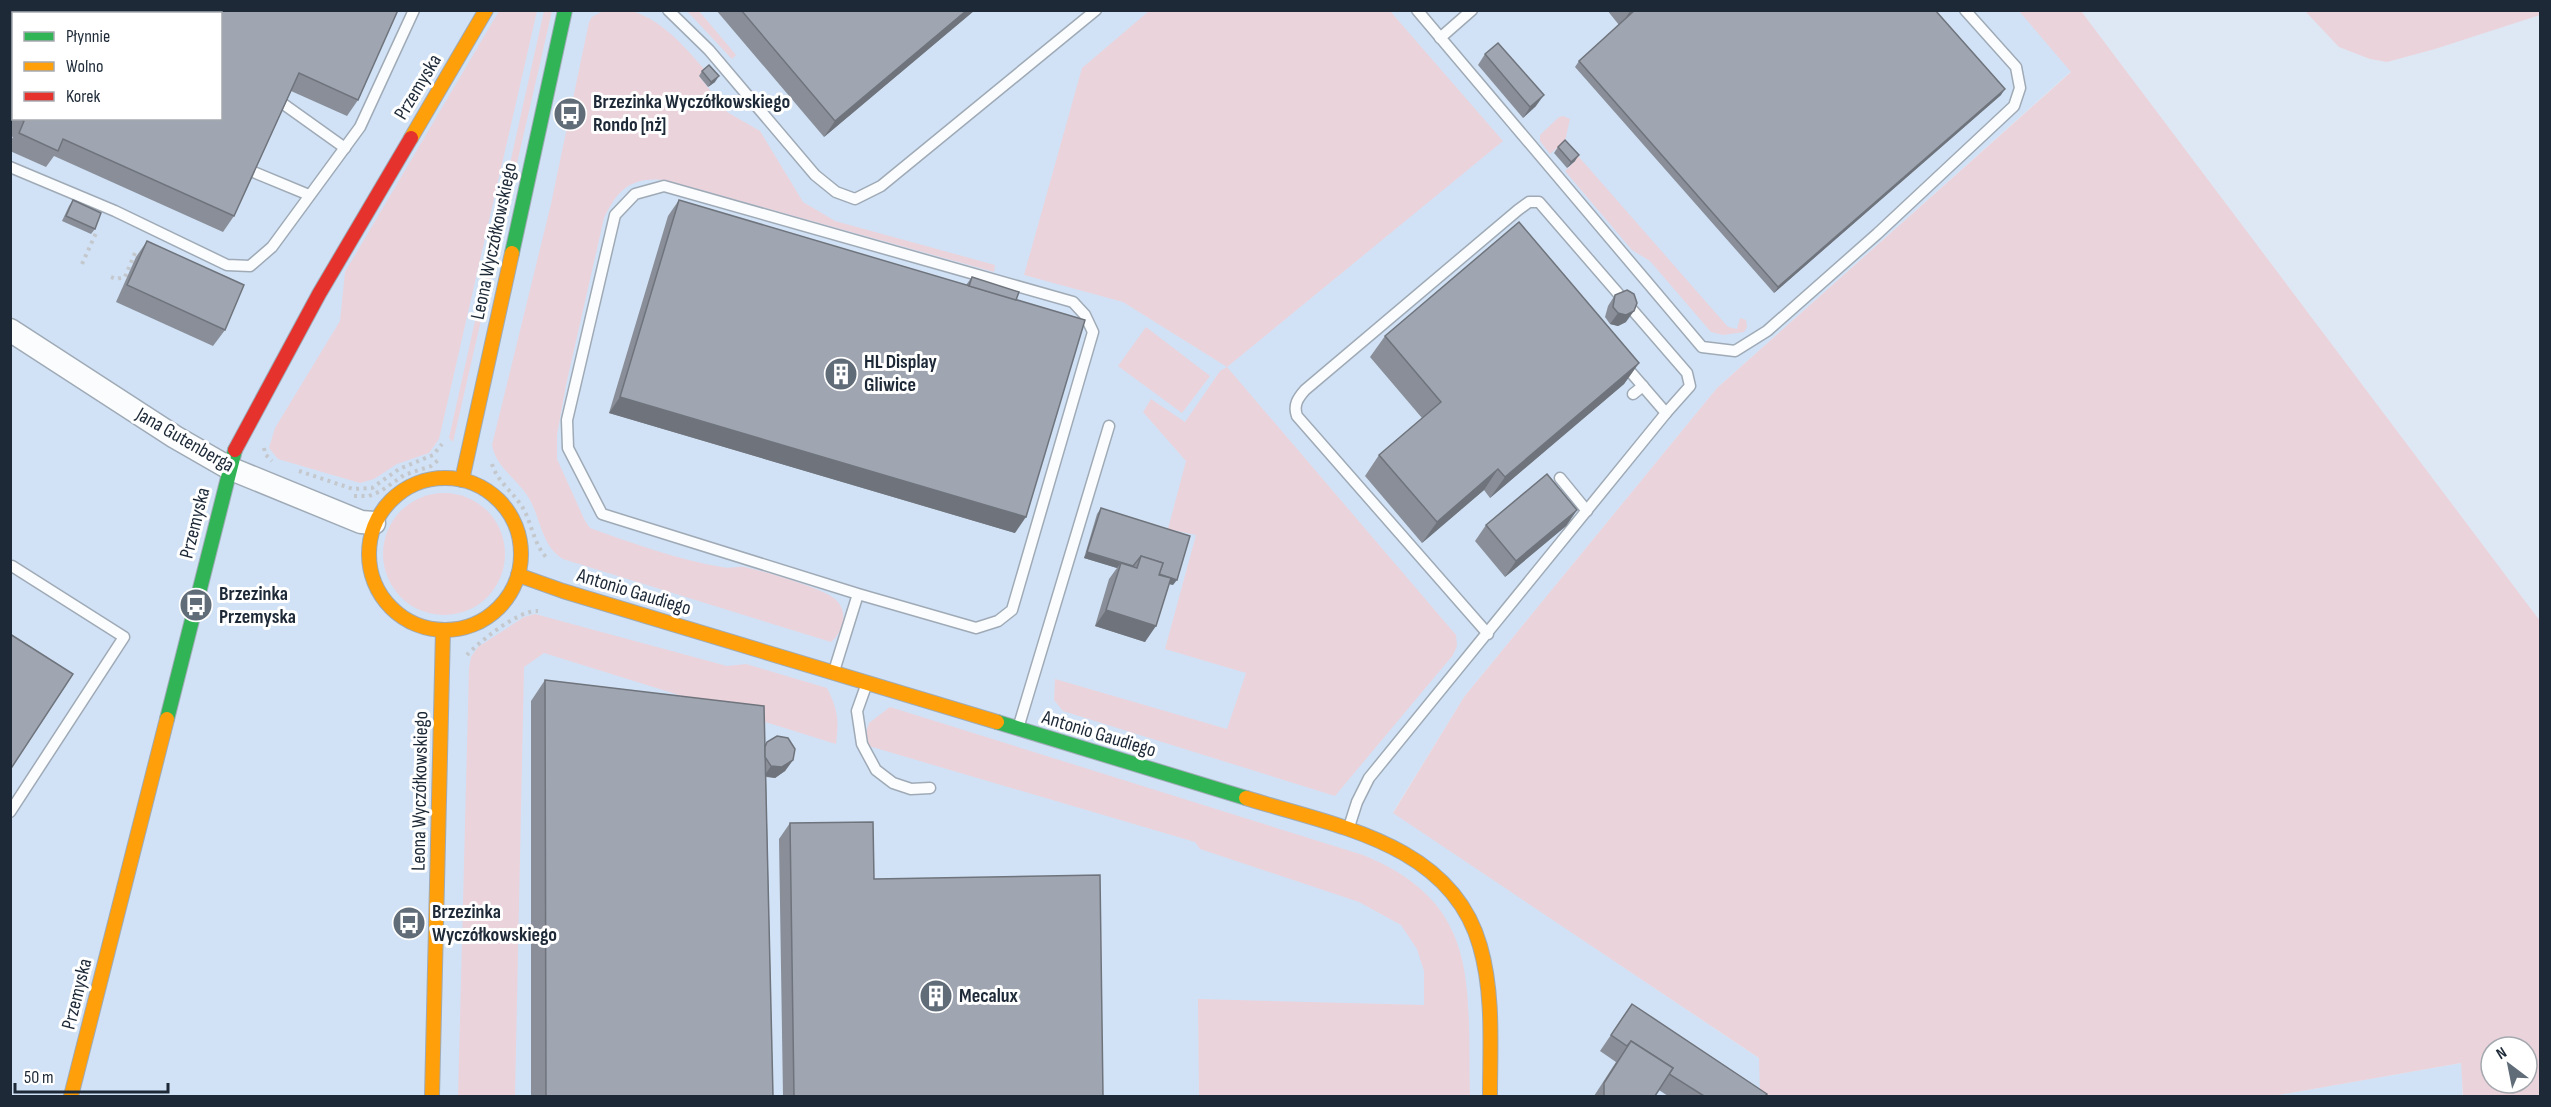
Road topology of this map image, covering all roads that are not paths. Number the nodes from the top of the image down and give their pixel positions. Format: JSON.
{"nodes":[{"id":1,"x":414,"y":10,"type":"edge"},
{"id":2,"x":486,"y":10,"type":"edge"},
{"id":3,"x":565,"y":10,"type":"edge"},
{"id":4,"x":668,"y":10,"type":"edge"},
{"id":5,"x":1096,"y":10,"type":"edge"},
{"id":6,"x":1417,"y":10,"type":"edge"},
{"id":7,"x":1472,"y":10,"type":"edge"},
{"id":8,"x":1965,"y":10,"type":"edge"},
{"id":9,"x":1440,"y":38,"type":"junction"},
{"id":10,"x":282,"y":102,"type":"edge"},
{"id":11,"x":345,"y":148,"type":"junction"},
{"id":12,"x":10,"y":167,"type":"edge"},
{"id":13,"x":251,"y":171,"type":"edge"},
{"id":14,"x":309,"y":195,"type":"junction"},
{"id":15,"x":10,"y":330,"type":"edge"},
{"id":16,"x":1616,"y":355,"type":"edge"},
{"id":17,"x":1643,"y":386,"type":"junction"},
{"id":18,"x":1633,"y":394,"type":"dead end"},
{"id":19,"x":1666,"y":413,"type":"junction"},
{"id":20,"x":1109,"y":426,"type":"dead end"},
{"id":21,"x":229,"y":468,"type":"junction"},
{"id":22,"x":1560,"y":478,"type":"dead end"},
{"id":23,"x":462,"y":480,"type":"junction"},
{"id":24,"x":1587,"y":511,"type":"junction"},
{"id":25,"x":374,"y":523,"type":"junction"},
{"id":26,"x":12,"y":567,"type":"edge"},
{"id":27,"x":518,"y":575,"type":"junction"},
{"id":28,"x":858,"y":594,"type":"junction"},
{"id":29,"x":443,"y":630,"type":"junction"},
{"id":30,"x":1488,"y":633,"type":"junction"},
{"id":31,"x":834,"y":671,"type":"junction"},
{"id":32,"x":868,"y":683,"type":"junction"},
{"id":33,"x":1018,"y":729,"type":"junction"},
{"id":34,"x":930,"y":788,"type":"dead end"},
{"id":35,"x":10,"y":812,"type":"edge"},
{"id":36,"x":1348,"y":830,"type":"junction"},
{"id":37,"x":71,"y":1096,"type":"edge"},
{"id":38,"x":432,"y":1096,"type":"edge"},
{"id":39,"x":1490,"y":1096,"type":"edge"}],
"edges":[{"from":1,"to":11,"type":"lane"},
{"from":2,"to":21,"type":"street","name":"Przemyska"},
{"from":3,"to":23,"type":"street","name":"Leona Wyczółkowskiego"},
{"from":4,"to":5,"type":"lane"},
{"from":6,"to":9,"type":"lane"},
{"from":7,"to":9,"type":"lane"},
{"from":8,"to":9,"type":"lane"},
{"from":10,"to":11,"type":"lane"},
{"from":11,"to":14,"type":"lane"},
{"from":12,"to":14,"type":"lane"},
{"from":13,"to":14,"type":"lane"},
{"from":15,"to":21,"type":"street","name":"Jana Gutenberga"},
{"from":16,"to":17,"type":"lane"},
{"from":17,"to":18,"type":"lane"},
{"from":17,"to":19,"type":"lane"},
{"from":19,"to":24,"type":"lane"},
{"from":19,"to":30,"type":"lane"},
{"from":20,"to":33,"type":"lane"},
{"from":21,"to":25,"type":"street","name":"Jana Gutenberga"},
{"from":21,"to":37,"type":"street","name":"Przemyska"},
{"from":22,"to":24,"type":"lane"},
{"from":23,"to":25,"type":"street"},
{"from":23,"to":27,"type":"street"},
{"from":24,"to":30,"type":"lane"},
{"from":25,"to":29,"type":"street"},
{"from":26,"to":35,"type":"lane"},
{"from":27,"to":29,"type":"street"},
{"from":27,"to":31,"type":"street","name":"Antonio Gaudiego"},
{"from":28,"to":28,"type":"lane"},
{"from":28,"to":31,"type":"lane"},
{"from":29,"to":38,"type":"street","name":"Leona Wyczółkowskiego"},
{"from":30,"to":36,"type":"lane"},
{"from":31,"to":32,"type":"street","name":"Antonio Gaudiego"},
{"from":32,"to":33,"type":"street","name":"Antonio Gaudiego"},
{"from":32,"to":34,"type":"lane"},
{"from":33,"to":36,"type":"street","name":"Antonio Gaudiego"},
{"from":36,"to":39,"type":"street","name":"Antonio Gaudiego"}]}
